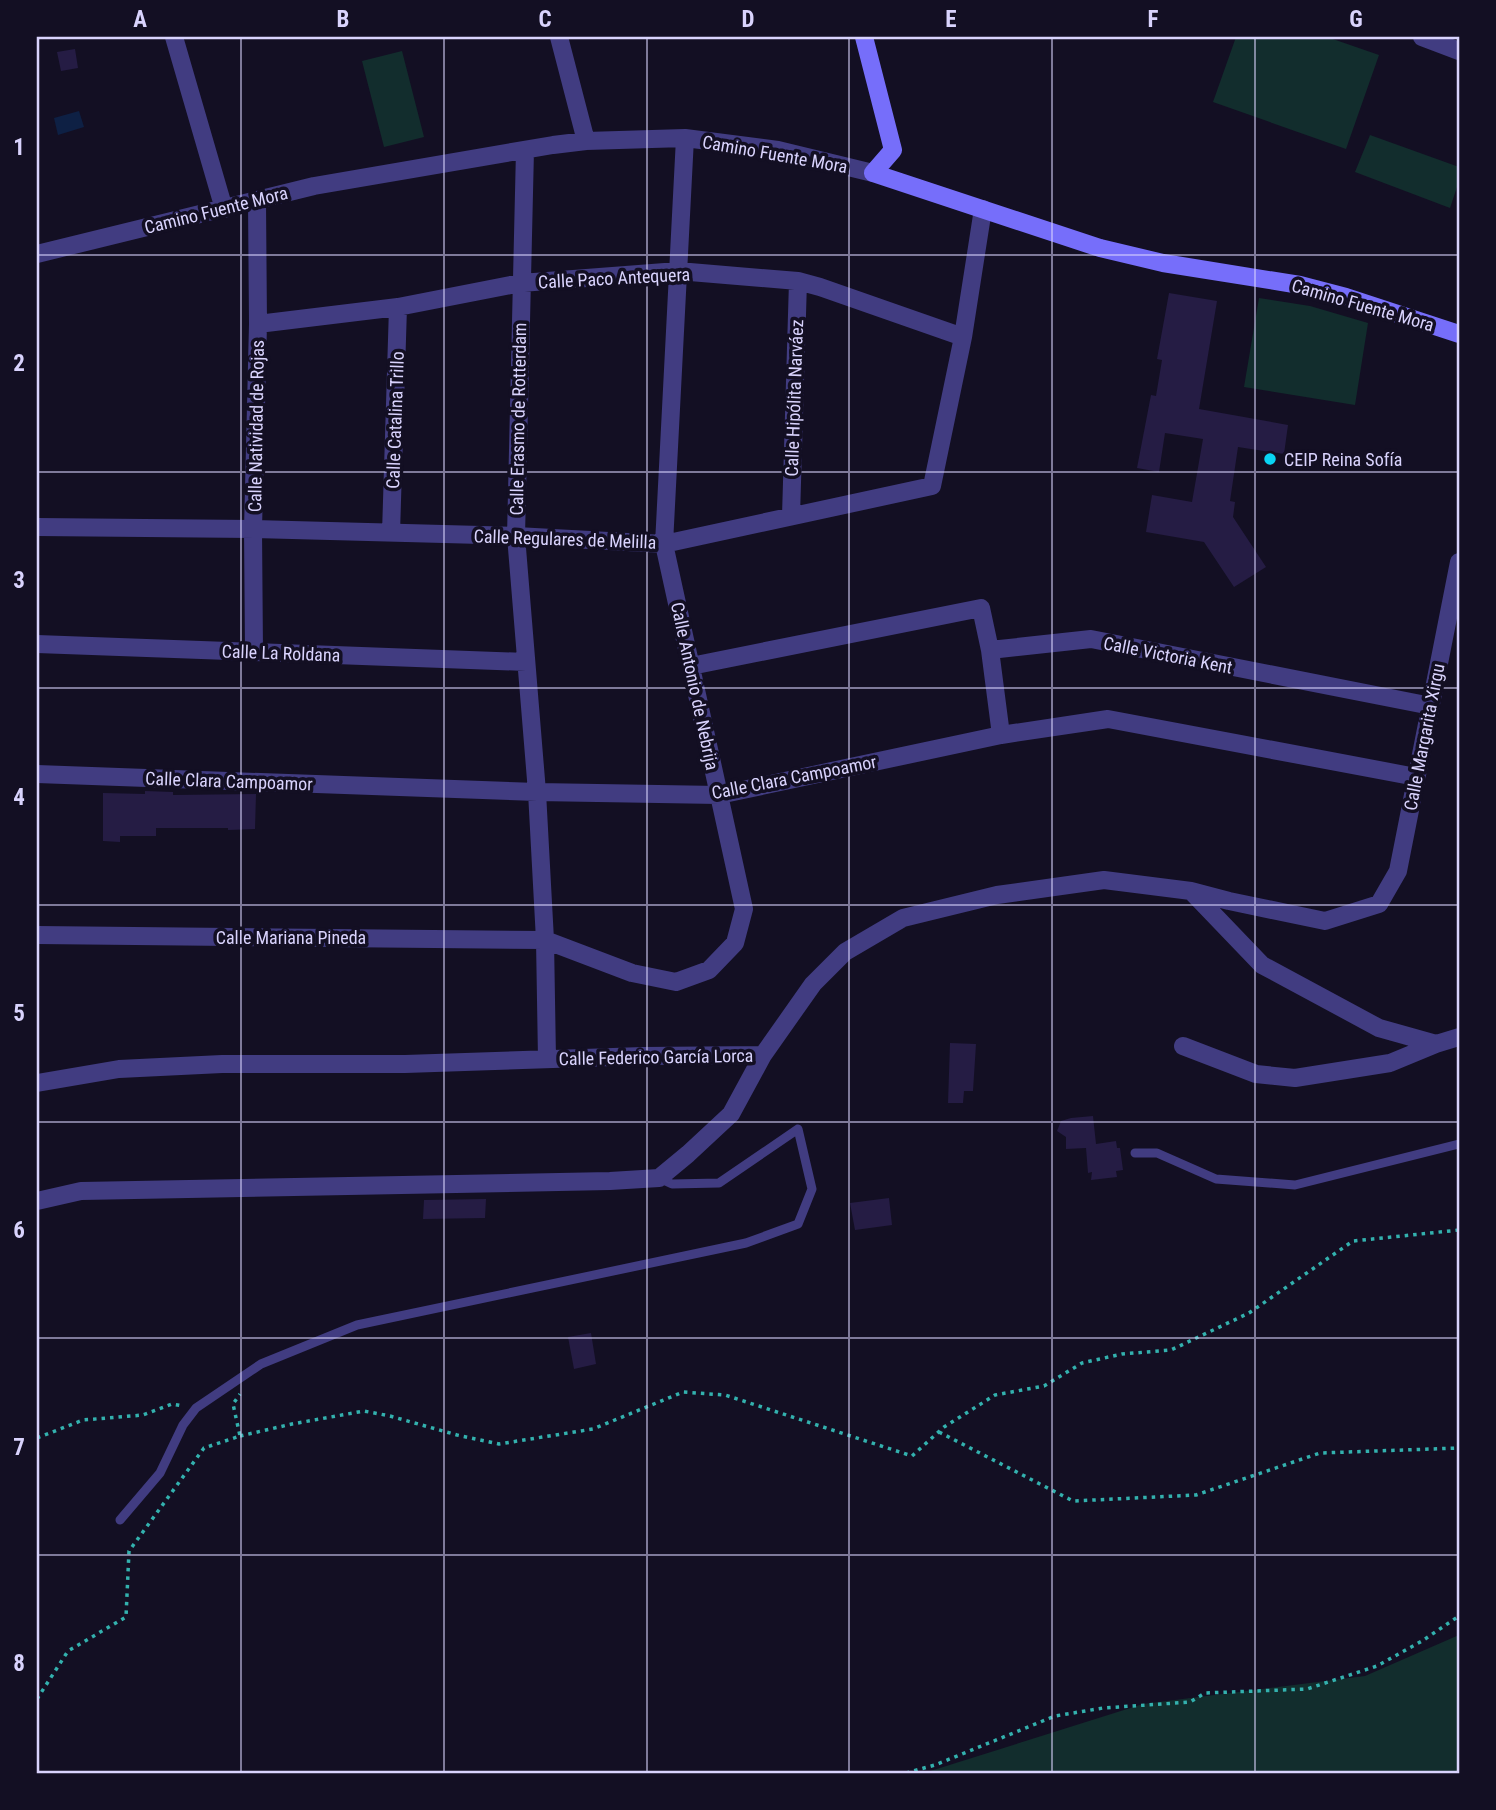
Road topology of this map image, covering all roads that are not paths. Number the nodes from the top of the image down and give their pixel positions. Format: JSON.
{"nodes":[{"id":1,"x":174,"y":37,"type":"edge"},
{"id":2,"x":559,"y":37,"type":"edge"},
{"id":3,"x":864,"y":37,"type":"edge"},
{"id":4,"x":1422,"y":37,"type":"edge"},
{"id":5,"x":1459,"y":51,"type":"edge"},
{"id":6,"x":685,"y":138,"type":"junction"},
{"id":7,"x":586,"y":141,"type":"junction"},
{"id":8,"x":524,"y":150,"type":"junction"},
{"id":9,"x":873,"y":173,"type":"junction"},
{"id":10,"x":257,"y":201,"type":"junction"},
{"id":11,"x":224,"y":209,"type":"junction"},
{"id":12,"x":983,"y":209,"type":"junction"},
{"id":13,"x":37,"y":254,"type":"edge"},
{"id":14,"x":678,"y":271,"type":"junction"},
{"id":15,"x":798,"y":281,"type":"junction"},
{"id":16,"x":521,"y":283,"type":"junction"},
{"id":17,"x":398,"y":307,"type":"junction"},
{"id":18,"x":258,"y":324,"type":"junction"},
{"id":19,"x":1459,"y":334,"type":"edge"},
{"id":20,"x":963,"y":337,"type":"junction"},
{"id":21,"x":791,"y":516,"type":"junction"},
{"id":22,"x":37,"y":527,"type":"edge"},
{"id":23,"x":253,"y":529,"type":"junction"},
{"id":24,"x":391,"y":533,"type":"junction"},
{"id":25,"x":516,"y":536,"type":"junction"},
{"id":26,"x":664,"y":544,"type":"junction"},
{"id":27,"x":1459,"y":562,"type":"edge"},
{"id":28,"x":37,"y":644,"type":"edge"},
{"id":29,"x":990,"y":650,"type":"junction"},
{"id":30,"x":254,"y":652,"type":"junction"},
{"id":31,"x":526,"y":662,"type":"junction"},
{"id":32,"x":691,"y":666,"type":"junction"},
{"id":33,"x":1431,"y":706,"type":"junction"},
{"id":34,"x":1001,"y":735,"type":"junction"},
{"id":35,"x":37,"y":774,"type":"edge"},
{"id":36,"x":1416,"y":777,"type":"junction"},
{"id":37,"x":537,"y":792,"type":"junction"},
{"id":38,"x":719,"y":795,"type":"junction"},
{"id":39,"x":1398,"y":871,"type":"joint"},
{"id":40,"x":1191,"y":891,"type":"junction"},
{"id":41,"x":37,"y":935,"type":"edge"},
{"id":42,"x":545,"y":940,"type":"junction"},
{"id":43,"x":1459,"y":1037,"type":"edge"},
{"id":44,"x":1436,"y":1044,"type":"junction"},
{"id":45,"x":1183,"y":1046,"type":"dead end"},
{"id":46,"x":763,"y":1055,"type":"junction"},
{"id":47,"x":547,"y":1059,"type":"junction"},
{"id":48,"x":37,"y":1083,"type":"edge"},
{"id":49,"x":1459,"y":1144,"type":"edge"},
{"id":50,"x":1135,"y":1153,"type":"dead end"},
{"id":51,"x":659,"y":1178,"type":"junction"},
{"id":52,"x":37,"y":1201,"type":"edge"},
{"id":53,"x":120,"y":1520,"type":"dead end"}],
"edges":[{"from":1,"to":11,"type":"street"},
{"from":2,"to":7,"type":"street"},
{"from":3,"to":9,"type":"street"},
{"from":4,"to":5,"type":"street"},
{"from":6,"to":7,"type":"street","name":"Camino Fuente Mora"},
{"from":6,"to":9,"type":"street","name":"Camino Fuente Mora"},
{"from":6,"to":14,"type":"street","name":"Calle Antonio de Nebrija"},
{"from":7,"to":8,"type":"street","name":"Camino Fuente Mora"},
{"from":8,"to":10,"type":"street","name":"Camino Fuente Mora"},
{"from":8,"to":16,"type":"street","name":"Calle Erasmo de Rotterdam"},
{"from":9,"to":12,"type":"street","name":"Camino Fuente Mora"},
{"from":10,"to":11,"type":"street","name":"Camino Fuente Mora"},
{"from":10,"to":18,"type":"street","name":"Calle Natividad de Rojas"},
{"from":11,"to":13,"type":"street","name":"Camino Fuente Mora"},
{"from":12,"to":19,"type":"street","name":"Camino Fuente Mora"},
{"from":12,"to":20,"type":"street","name":"Calle Regulares de Melilla"},
{"from":14,"to":15,"type":"street","name":"Calle Paco Antequera"},
{"from":14,"to":16,"type":"street","name":"Calle Paco Antequera"},
{"from":14,"to":26,"type":"street","name":"Calle Antonio de Nebrija"},
{"from":15,"to":20,"type":"street","name":"Calle Paco Antequera"},
{"from":15,"to":21,"type":"street","name":"Calle Hipólita Narváez"},
{"from":16,"to":17,"type":"street","name":"Calle Paco Antequera"},
{"from":16,"to":25,"type":"street","name":"Calle Erasmo de Rotterdam"},
{"from":17,"to":18,"type":"street","name":"Calle Paco Antequera"},
{"from":17,"to":24,"type":"street","name":"Calle Catalina Trillo"},
{"from":18,"to":23,"type":"street","name":"Calle Natividad de Rojas"},
{"from":20,"to":21,"type":"street","name":"Calle Regulares de Melilla"},
{"from":21,"to":26,"type":"street","name":"Calle Regulares de Melilla"},
{"from":22,"to":23,"type":"street","name":"Calle Regulares de Melilla"},
{"from":23,"to":24,"type":"street","name":"Calle Regulares de Melilla"},
{"from":23,"to":30,"type":"street","name":"Calle Natividad de Rojas"},
{"from":24,"to":25,"type":"street","name":"Calle Regulares de Melilla"},
{"from":25,"to":26,"type":"street","name":"Calle Regulares de Melilla"},
{"from":25,"to":31,"type":"street","name":"Calle Erasmo de Rotterdam"},
{"from":26,"to":32,"type":"street","name":"Calle Antonio de Nebrija"},
{"from":27,"to":33,"type":"street","name":"Calle Margarita Xirgu"},
{"from":28,"to":30,"type":"street","name":"Calle La Roldana"},
{"from":29,"to":32,"type":"street"},
{"from":29,"to":33,"type":"street","name":"Calle Victoria Kent"},
{"from":29,"to":34,"type":"street"},
{"from":30,"to":31,"type":"street","name":"Calle La Roldana"},
{"from":31,"to":37,"type":"street","name":"Calle Erasmo de Rotterdam"},
{"from":32,"to":38,"type":"street","name":"Calle Antonio de Nebrija"},
{"from":33,"to":36,"type":"street","name":"Calle Margarita Xirgu"},
{"from":34,"to":36,"type":"street","name":"Calle Clara Campoamor"},
{"from":34,"to":38,"type":"street","name":"Calle Clara Campoamor"},
{"from":35,"to":37,"type":"street","name":"Calle Clara Campoamor"},
{"from":36,"to":39,"type":"street","name":"Calle Margarita Xirgu"},
{"from":37,"to":38,"type":"street","name":"Calle Clara Campoamor"},
{"from":37,"to":42,"type":"street","name":"Calle Erasmo de Rotterdam"},
{"from":38,"to":42,"type":"street","name":"Calle Antonio de Nebrija"},
{"from":39,"to":40,"type":"street","name":"Calle Federico García Lorca"},
{"from":40,"to":44,"type":"street"},
{"from":40,"to":46,"type":"street","name":"Calle Federico García Lorca"},
{"from":41,"to":42,"type":"street","name":"Calle Mariana Pineda"},
{"from":42,"to":47,"type":"street"},
{"from":43,"to":44,"type":"street"},
{"from":44,"to":45,"type":"street"},
{"from":46,"to":47,"type":"street","name":"Calle Federico García Lorca"},
{"from":46,"to":51,"type":"street"},
{"from":47,"to":48,"type":"street","name":"Calle Federico García Lorca"},
{"from":49,"to":50,"type":"lane"},
{"from":51,"to":52,"type":"street"},
{"from":51,"to":53,"type":"lane"}]}
